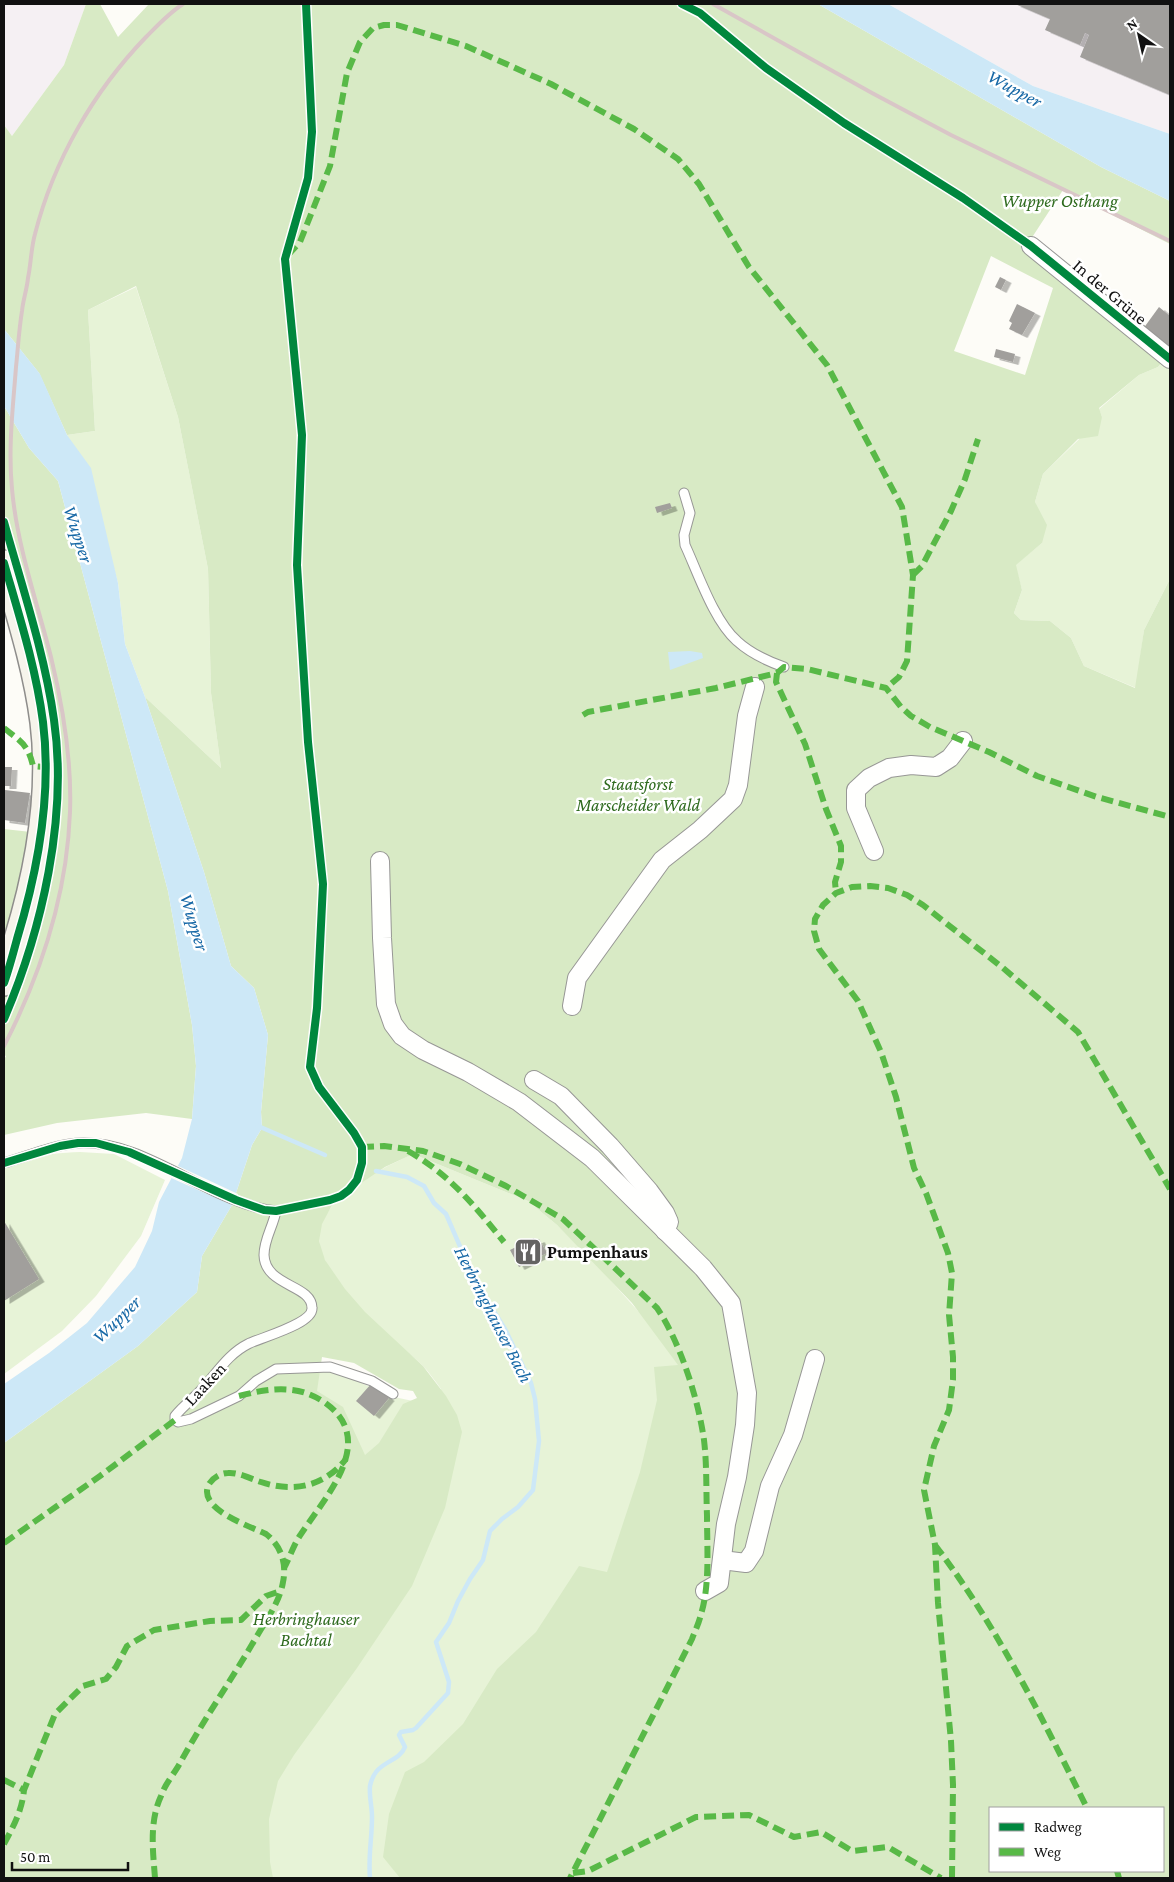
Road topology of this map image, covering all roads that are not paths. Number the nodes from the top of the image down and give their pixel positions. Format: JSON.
{"nodes":[{"id":1,"x":1032,"y":246,"type":"dead end"},
{"id":2,"x":1170,"y":359,"type":"edge"},
{"id":3,"x":684,"y":493,"type":"dead end"},
{"id":4,"x":4,"y":563,"type":"edge"},
{"id":5,"x":784,"y":667,"type":"dead end"},
{"id":6,"x":755,"y":687,"type":"dead end"},
{"id":7,"x":963,"y":741,"type":"dead end"},
{"id":8,"x":874,"y":850,"type":"dead end"},
{"id":9,"x":380,"y":861,"type":"dead end"},
{"id":10,"x":4,"y":983,"type":"edge"},
{"id":11,"x":572,"y":1006,"type":"dead end"},
{"id":12,"x":534,"y":1080,"type":"dead end"},
{"id":13,"x":4,"y":1163,"type":"edge"},
{"id":14,"x":665,"y":1231,"type":"junction"},
{"id":15,"x":815,"y":1359,"type":"dead end"},
{"id":16,"x":393,"y":1394,"type":"dead end"},
{"id":17,"x":722,"y":1560,"type":"junction"},
{"id":18,"x":705,"y":1591,"type":"dead end"}],
"edges":[{"from":1,"to":2,"type":"street","name":"In der Grüne"},
{"from":3,"to":5,"type":"lane"},
{"from":4,"to":10,"type":"main road"},
{"from":6,"to":11,"type":"street"},
{"from":7,"to":8,"type":"street"},
{"from":9,"to":14,"type":"street"},
{"from":12,"to":14,"type":"street"},
{"from":13,"to":16,"type":"lane","name":"Laaken"},
{"from":14,"to":17,"type":"street"},
{"from":15,"to":17,"type":"street"},
{"from":17,"to":18,"type":"street"}]}
